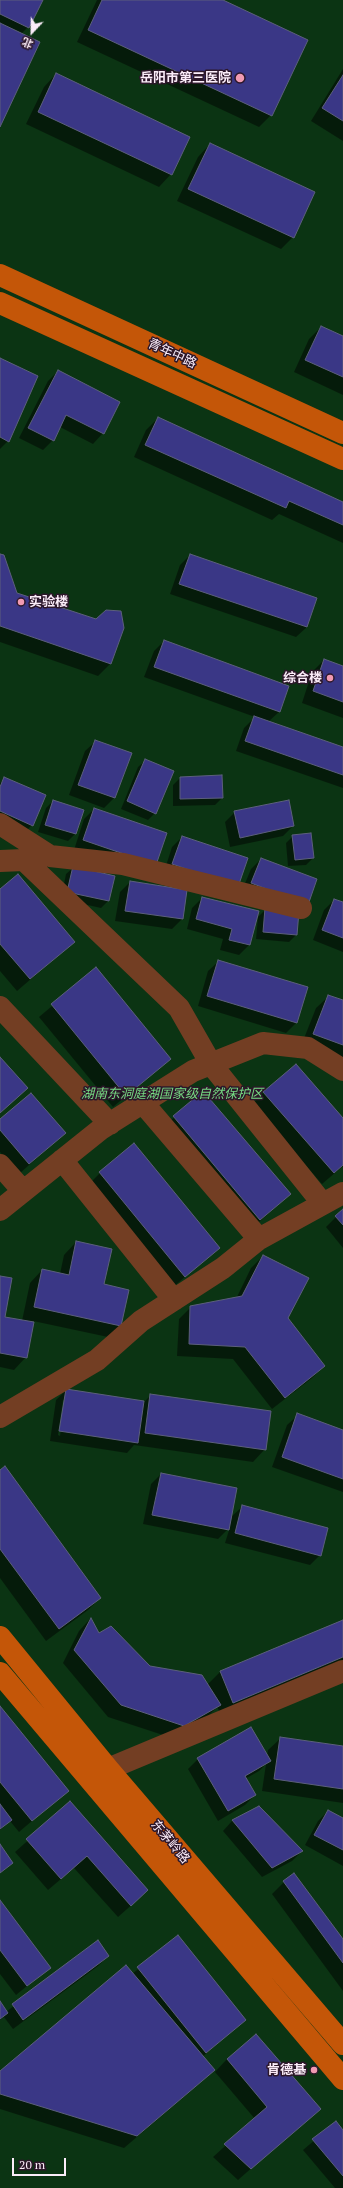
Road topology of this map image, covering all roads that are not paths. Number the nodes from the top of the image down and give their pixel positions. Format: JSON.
{"nodes":[{"id":1,"x":0,"y":275,"type":"edge"},
{"id":2,"x":0,"y":303,"type":"edge"},
{"id":3,"x":343,"y":433,"type":"edge"},
{"id":4,"x":343,"y":459,"type":"edge"},
{"id":5,"x":0,"y":824,"type":"edge"},
{"id":6,"x":0,"y":861,"type":"edge"},
{"id":7,"x":301,"y":908,"type":"dead end"},
{"id":8,"x":0,"y":1007,"type":"edge"},
{"id":9,"x":211,"y":1064,"type":"junction"},
{"id":10,"x":343,"y":1070,"type":"edge"},
{"id":11,"x":143,"y":1103,"type":"junction"},
{"id":12,"x":110,"y":1124,"type":"junction"},
{"id":13,"x":62,"y":1160,"type":"junction"},
{"id":14,"x":0,"y":1165,"type":"edge"},
{"id":15,"x":23,"y":1191,"type":"junction"},
{"id":16,"x":343,"y":1193,"type":"edge"},
{"id":17,"x":323,"y":1204,"type":"junction"},
{"id":18,"x":0,"y":1210,"type":"edge"},
{"id":19,"x":259,"y":1239,"type":"junction"},
{"id":20,"x":174,"y":1300,"type":"junction"},
{"id":21,"x":0,"y":1418,"type":"edge"},
{"id":22,"x":0,"y":1637,"type":"edge"},
{"id":23,"x":343,"y":1671,"type":"edge"},
{"id":24,"x":0,"y":1673,"type":"edge"},
{"id":25,"x":108,"y":1769,"type":"junction"},
{"id":26,"x":343,"y":2044,"type":"edge"},
{"id":27,"x":343,"y":2079,"type":"edge"}],
"edges":[{"from":1,"to":3,"type":"main road","name":"青年中路"},
{"from":2,"to":4,"type":"main road","name":"青年中路"},
{"from":5,"to":7,"type":"street"},
{"from":6,"to":9,"type":"street"},
{"from":8,"to":12,"type":"street"},
{"from":9,"to":10,"type":"street"},
{"from":9,"to":11,"type":"street"},
{"from":9,"to":17,"type":"street"},
{"from":11,"to":12,"type":"street"},
{"from":11,"to":19,"type":"street"},
{"from":12,"to":13,"type":"street"},
{"from":13,"to":15,"type":"street"},
{"from":13,"to":20,"type":"street"},
{"from":14,"to":15,"type":"street"},
{"from":15,"to":18,"type":"street"},
{"from":16,"to":17,"type":"street"},
{"from":17,"to":19,"type":"street"},
{"from":19,"to":20,"type":"street"},
{"from":20,"to":21,"type":"street"},
{"from":22,"to":25,"type":"main road","name":"东茅岭路"},
{"from":23,"to":25,"type":"street"},
{"from":24,"to":27,"type":"main road","name":"东茅岭路"},
{"from":25,"to":26,"type":"main road","name":"东茅岭路"}]}
